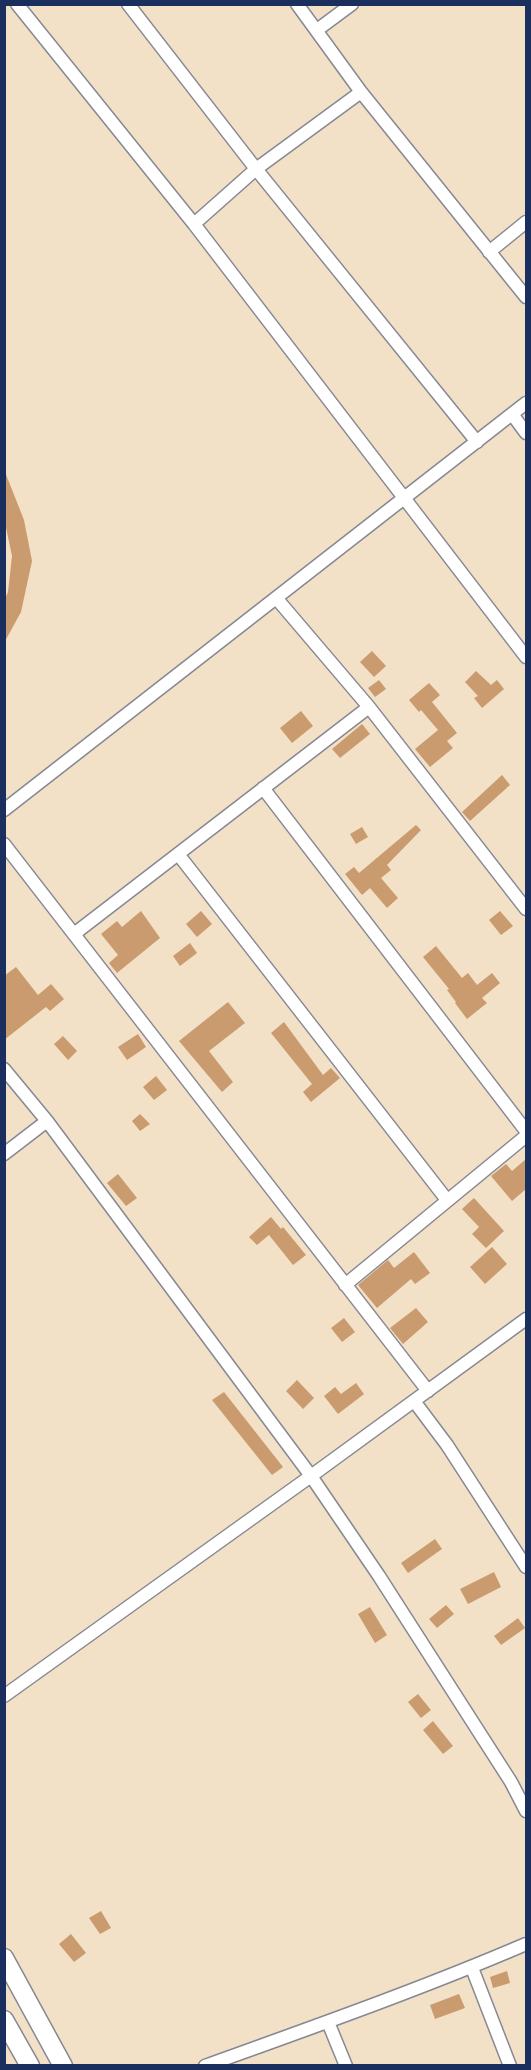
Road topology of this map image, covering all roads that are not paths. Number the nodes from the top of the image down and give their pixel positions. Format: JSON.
{"nodes":[{"id":1,"x":17,"y":4,"type":"edge"},
{"id":2,"x":128,"y":4,"type":"edge"},
{"id":3,"x":297,"y":4,"type":"edge"},
{"id":4,"x":352,"y":4,"type":"edge"},
{"id":5,"x":316,"y":30,"type":"junction"},
{"id":6,"x":362,"y":92,"type":"junction"},
{"id":7,"x":256,"y":169,"type":"junction"},
{"id":8,"x":526,"y":222,"type":"edge"},
{"id":9,"x":194,"y":224,"type":"junction"},
{"id":10,"x":489,"y":252,"type":"junction"},
{"id":11,"x":526,"y":297,"type":"edge"},
{"id":12,"x":526,"y":403,"type":"edge"},
{"id":13,"x":512,"y":414,"type":"junction"},
{"id":14,"x":526,"y":433,"type":"edge"},
{"id":15,"x":477,"y":442,"type":"junction"},
{"id":16,"x":405,"y":499,"type":"junction"},
{"id":17,"x":277,"y":599,"type":"junction"},
{"id":18,"x":526,"y":657,"type":"edge"},
{"id":19,"x":369,"y":707,"type":"junction"},
{"id":20,"x":263,"y":788,"type":"junction"},
{"id":21,"x":4,"y":810,"type":"edge"},
{"id":22,"x":4,"y":844,"type":"edge"},
{"id":23,"x":178,"y":854,"type":"junction"},
{"id":24,"x":526,"y":909,"type":"edge"},
{"id":25,"x":74,"y":934,"type":"junction"},
{"id":26,"x":4,"y":1069,"type":"edge"},
{"id":27,"x":47,"y":1121,"type":"junction"},
{"id":28,"x":526,"y":1131,"type":"edge"},
{"id":29,"x":526,"y":1136,"type":"edge"},
{"id":30,"x":4,"y":1154,"type":"edge"},
{"id":31,"x":447,"y":1200,"type":"junction"},
{"id":32,"x":345,"y":1285,"type":"junction"},
{"id":33,"x":526,"y":1319,"type":"edge"},
{"id":34,"x":428,"y":1391,"type":"junction"},
{"id":35,"x":414,"y":1401,"type":"junction"},
{"id":36,"x":311,"y":1476,"type":"junction"},
{"id":37,"x":526,"y":1567,"type":"edge"},
{"id":38,"x":4,"y":1696,"type":"edge"},
{"id":39,"x":526,"y":1812,"type":"edge"},
{"id":40,"x":526,"y":1944,"type":"edge"},
{"id":41,"x":4,"y":1958,"type":"edge"},
{"id":42,"x":472,"y":1968,"type":"junction"},
{"id":43,"x":4,"y":2020,"type":"edge"},
{"id":44,"x":328,"y":2022,"type":"junction"},
{"id":45,"x":30,"y":2066,"type":"edge"},
{"id":46,"x":63,"y":2066,"type":"edge"},
{"id":47,"x":205,"y":2066,"type":"edge"},
{"id":48,"x":346,"y":2066,"type":"edge"},
{"id":49,"x":510,"y":2066,"type":"edge"}],
"edges":[{"from":1,"to":9,"type":"street"},
{"from":2,"to":7,"type":"street"},
{"from":3,"to":5,"type":"street"},
{"from":4,"to":5,"type":"street"},
{"from":5,"to":6,"type":"street"},
{"from":6,"to":7,"type":"street"},
{"from":6,"to":10,"type":"street"},
{"from":7,"to":9,"type":"street"},
{"from":7,"to":15,"type":"street"},
{"from":8,"to":10,"type":"street"},
{"from":9,"to":16,"type":"street"},
{"from":10,"to":11,"type":"street"},
{"from":12,"to":13,"type":"street"},
{"from":13,"to":14,"type":"street"},
{"from":13,"to":15,"type":"street"},
{"from":15,"to":16,"type":"street"},
{"from":16,"to":17,"type":"street"},
{"from":16,"to":18,"type":"street"},
{"from":17,"to":19,"type":"street"},
{"from":17,"to":21,"type":"street"},
{"from":19,"to":20,"type":"street"},
{"from":19,"to":24,"type":"street"},
{"from":20,"to":23,"type":"street"},
{"from":20,"to":28,"type":"street"},
{"from":22,"to":25,"type":"street"},
{"from":23,"to":25,"type":"street"},
{"from":23,"to":31,"type":"street"},
{"from":25,"to":32,"type":"street"},
{"from":26,"to":27,"type":"street"},
{"from":27,"to":30,"type":"street"},
{"from":27,"to":36,"type":"street"},
{"from":29,"to":31,"type":"street"},
{"from":31,"to":32,"type":"street"},
{"from":32,"to":34,"type":"street"},
{"from":33,"to":34,"type":"street"},
{"from":34,"to":35,"type":"street"},
{"from":35,"to":36,"type":"street"},
{"from":35,"to":37,"type":"street"},
{"from":36,"to":38,"type":"street"},
{"from":36,"to":39,"type":"street"},
{"from":40,"to":42,"type":"street"},
{"from":41,"to":46,"type":"main road"},
{"from":42,"to":44,"type":"street"},
{"from":42,"to":49,"type":"street"},
{"from":43,"to":45,"type":"main road"},
{"from":44,"to":47,"type":"street"},
{"from":44,"to":48,"type":"street"}]}
